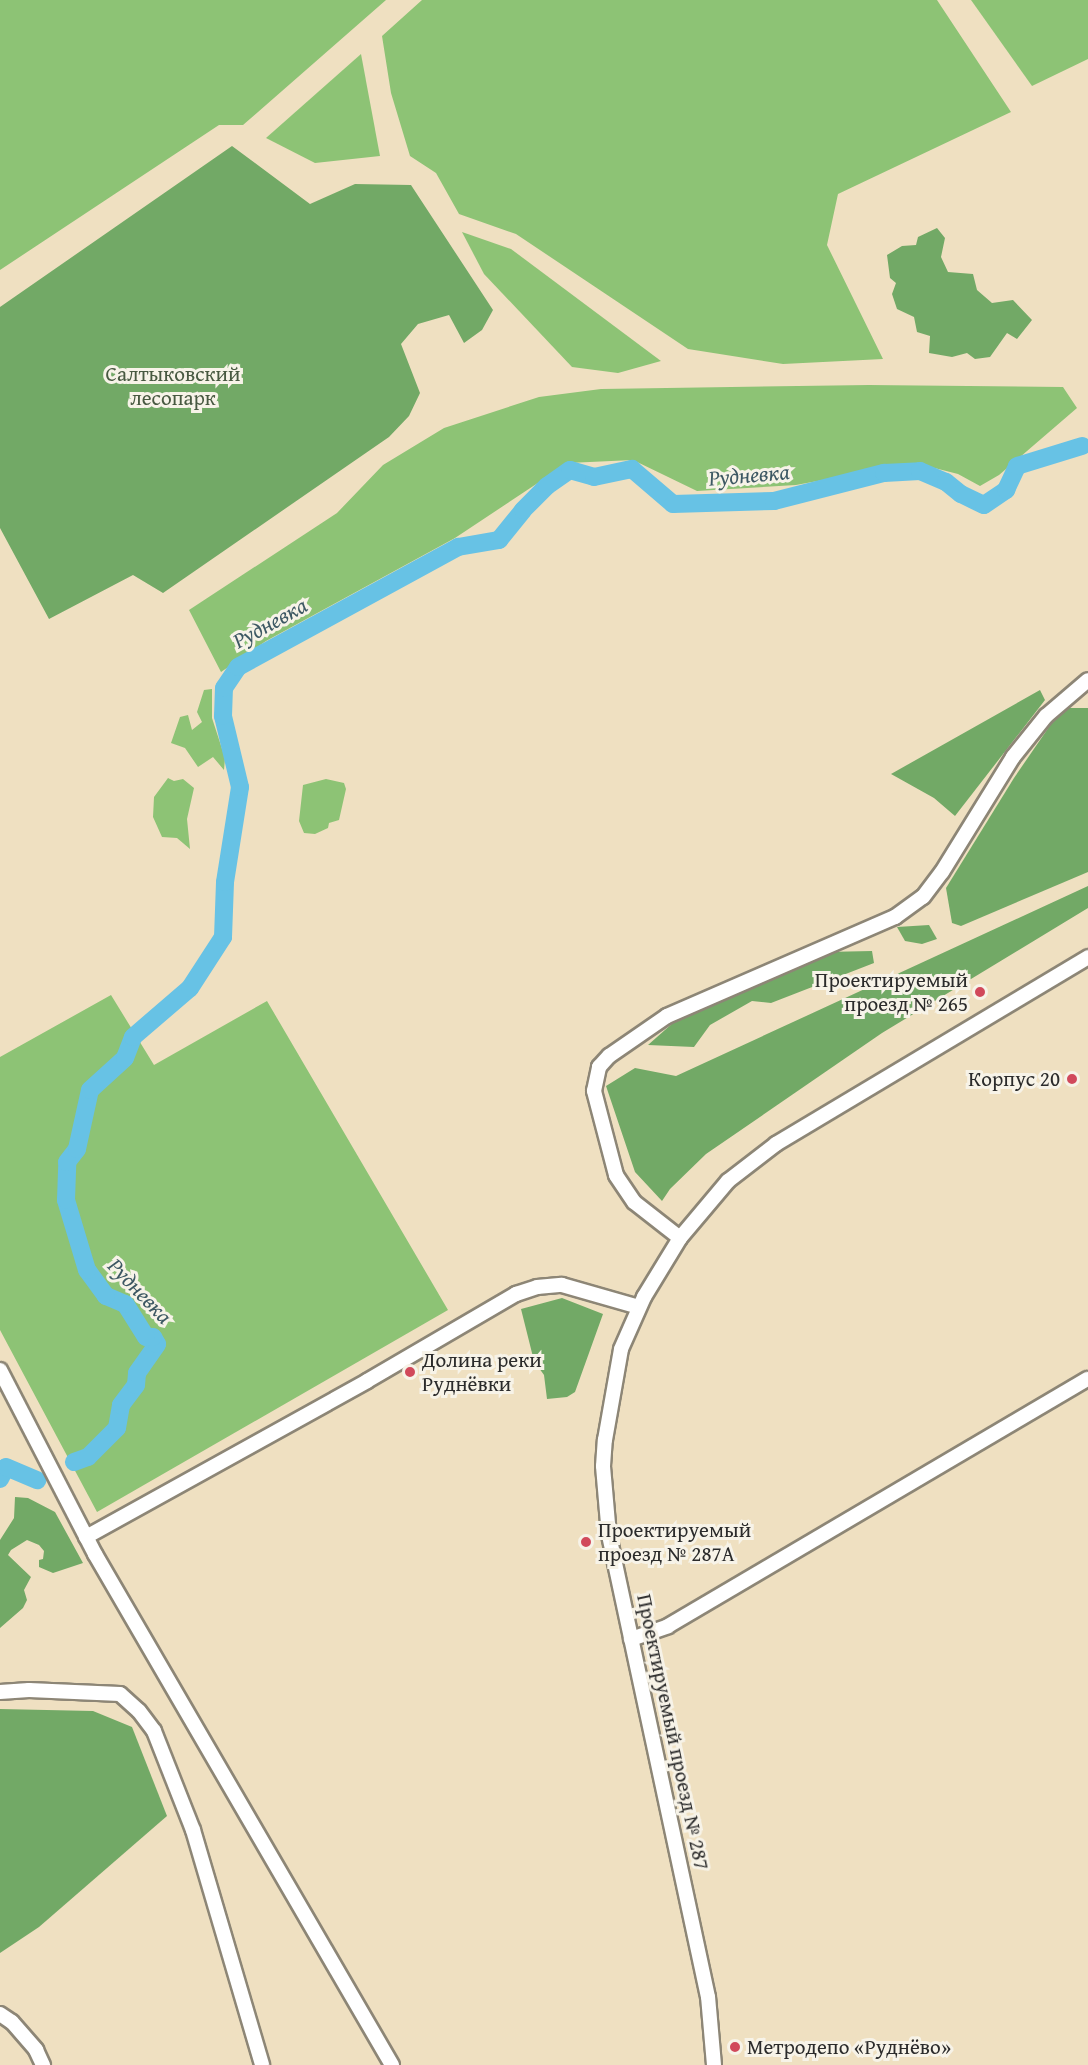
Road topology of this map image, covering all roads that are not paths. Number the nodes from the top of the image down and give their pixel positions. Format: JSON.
{"nodes":[{"id":1,"x":1088,"y":680,"type":"edge"},
{"id":2,"x":1088,"y":957,"type":"edge"},
{"id":3,"x":680,"y":1238,"type":"junction"},
{"id":4,"x":639,"y":1307,"type":"junction"},
{"id":5,"x":0,"y":1370,"type":"edge"},
{"id":6,"x":1088,"y":1379,"type":"edge"},
{"id":7,"x":86,"y":1537,"type":"junction"},
{"id":8,"x":631,"y":1639,"type":"junction"},
{"id":9,"x":0,"y":1692,"type":"edge"},
{"id":10,"x":0,"y":2014,"type":"edge"},
{"id":11,"x":43,"y":2065,"type":"edge"},
{"id":12,"x":262,"y":2065,"type":"edge"},
{"id":13,"x":392,"y":2065,"type":"edge"},
{"id":14,"x":714,"y":2065,"type":"edge"}],
"edges":[{"from":1,"to":3,"type":"street"},
{"from":2,"to":3,"type":"street","name":"Проектируемый проезд № 287"},
{"from":3,"to":4,"type":"street","name":"Проектируемый проезд № 287"},
{"from":4,"to":7,"type":"street"},
{"from":4,"to":8,"type":"street","name":"Проектируемый проезд № 287"},
{"from":5,"to":7,"type":"street"},
{"from":6,"to":8,"type":"street"},
{"from":7,"to":13,"type":"street"},
{"from":8,"to":14,"type":"street","name":"Проектируемый проезд № 287"},
{"from":9,"to":12,"type":"street"},
{"from":10,"to":11,"type":"street"}]}
